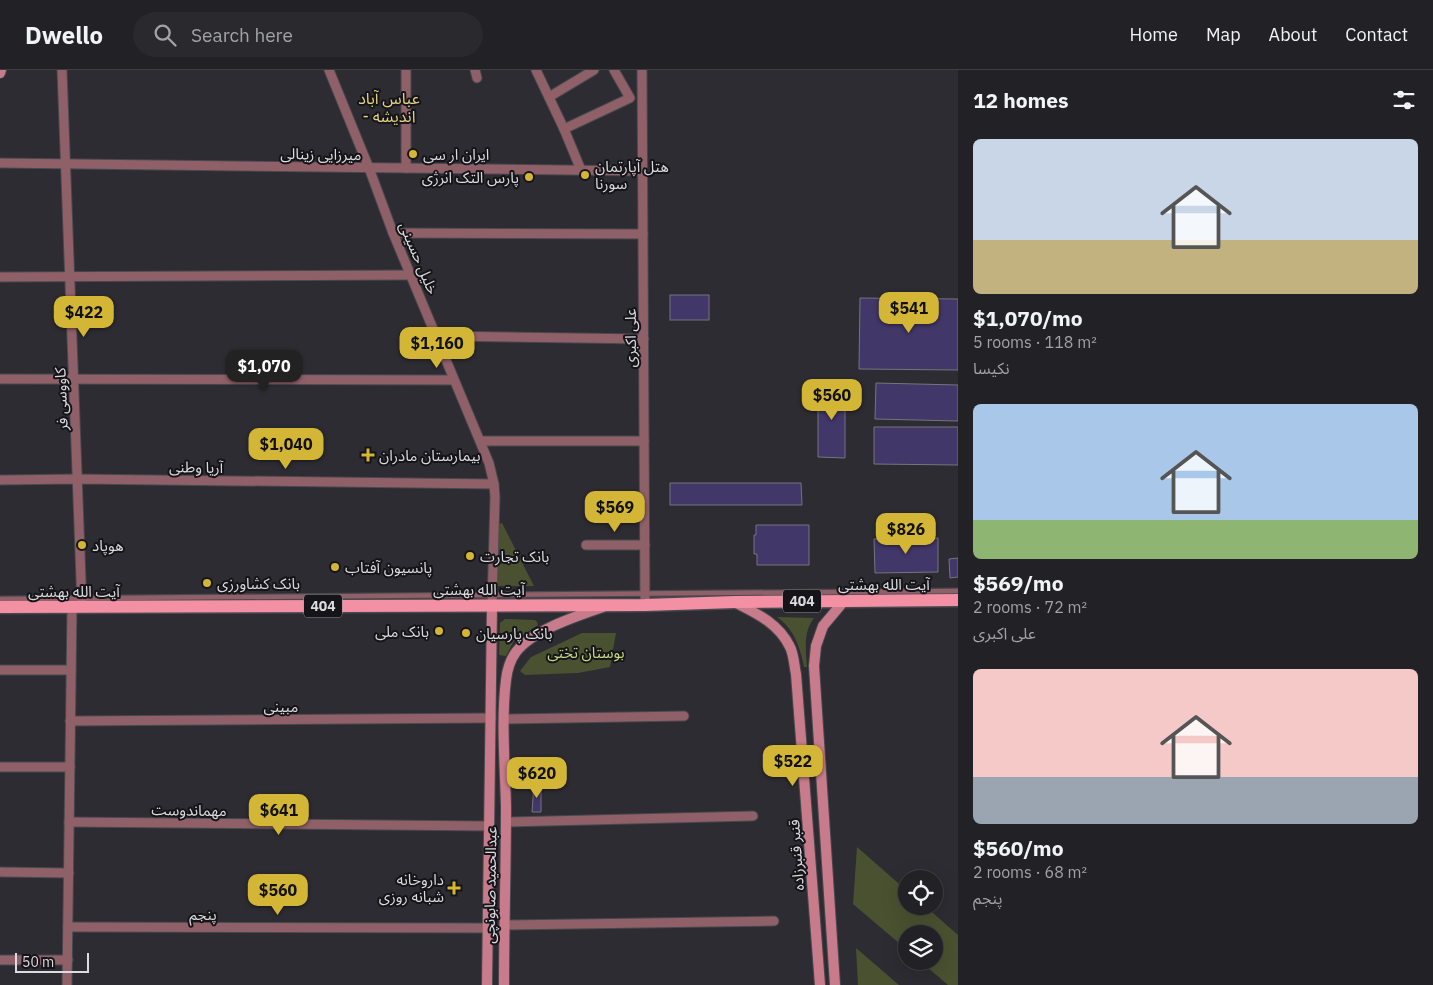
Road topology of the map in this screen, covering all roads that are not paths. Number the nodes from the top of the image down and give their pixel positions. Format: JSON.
{"nodes":[{"id":1,"x":62,"y":70,"type":"edge"},
{"id":2,"x":329,"y":70,"type":"edge"},
{"id":3,"x":406,"y":70,"type":"edge"},
{"id":4,"x":536,"y":70,"type":"edge"},
{"id":5,"x":594,"y":70,"type":"edge"},
{"id":6,"x":614,"y":70,"type":"edge"},
{"id":7,"x":642,"y":70,"type":"edge"},
{"id":8,"x":549,"y":97,"type":"junction"},
{"id":9,"x":564,"y":129,"type":"junction"},
{"id":10,"x":0,"y":163,"type":"edge"},
{"id":11,"x":66,"y":164,"type":"junction"},
{"id":12,"x":369,"y":168,"type":"junction"},
{"id":13,"x":406,"y":168,"type":"junction"},
{"id":14,"x":581,"y":170,"type":"junction"},
{"id":15,"x":642,"y":171,"type":"junction"},
{"id":16,"x":393,"y":233,"type":"junction"},
{"id":17,"x":643,"y":234,"type":"junction"},
{"id":18,"x":411,"y":275,"type":"junction"},
{"id":19,"x":0,"y":277,"type":"edge"},
{"id":20,"x":70,"y":278,"type":"junction"},
{"id":21,"x":436,"y":336,"type":"junction"},
{"id":22,"x":644,"y":339,"type":"junction"},
{"id":23,"x":0,"y":379,"type":"edge"},
{"id":24,"x":74,"y":379,"type":"junction"},
{"id":25,"x":454,"y":380,"type":"junction"},
{"id":26,"x":481,"y":441,"type":"junction"},
{"id":27,"x":644,"y":441,"type":"junction"},
{"id":28,"x":77,"y":479,"type":"junction"},
{"id":29,"x":0,"y":480,"type":"edge"},
{"id":30,"x":494,"y":484,"type":"junction"},
{"id":31,"x":586,"y":544,"type":"dead end"},
{"id":32,"x":645,"y":545,"type":"junction"},
{"id":33,"x":958,"y":591,"type":"edge"},
{"id":34,"x":0,"y":599,"type":"edge"},
{"id":35,"x":492,"y":600,"type":"junction"},
{"id":36,"x":645,"y":600,"type":"junction"},
{"id":37,"x":958,"y":600,"type":"edge"},
{"id":38,"x":844,"y":601,"type":"junction"},
{"id":39,"x":735,"y":602,"type":"junction"},
{"id":40,"x":78,"y":604,"type":"junction"},
{"id":41,"x":609,"y":605,"type":"junction"},
{"id":42,"x":0,"y":608,"type":"edge"},
{"id":43,"x":0,"y":670,"type":"edge"},
{"id":44,"x":71,"y":670,"type":"junction"},
{"id":45,"x":684,"y":716,"type":"dead end"},
{"id":46,"x":491,"y":718,"type":"junction"},
{"id":47,"x":504,"y":719,"type":"junction"},
{"id":48,"x":70,"y":721,"type":"junction"},
{"id":49,"x":0,"y":767,"type":"edge"},
{"id":50,"x":70,"y":767,"type":"junction"},
{"id":51,"x":752,"y":816,"type":"dead end"},
{"id":52,"x":69,"y":822,"type":"junction"},
{"id":53,"x":506,"y":822,"type":"junction"},
{"id":54,"x":488,"y":826,"type":"junction"},
{"id":55,"x":0,"y":872,"type":"edge"},
{"id":56,"x":69,"y":873,"type":"junction"},
{"id":57,"x":774,"y":921,"type":"dead end"},
{"id":58,"x":504,"y":924,"type":"junction"},
{"id":59,"x":68,"y":928,"type":"junction"},
{"id":60,"x":488,"y":928,"type":"junction"},
{"id":61,"x":0,"y":960,"type":"edge"},
{"id":62,"x":68,"y":960,"type":"junction"},
{"id":63,"x":68,"y":985,"type":"edge"},
{"id":64,"x":487,"y":985,"type":"edge"},
{"id":65,"x":504,"y":985,"type":"edge"},
{"id":66,"x":820,"y":985,"type":"edge"},
{"id":67,"x":834,"y":985,"type":"edge"}],
"edges":[{"from":1,"to":11,"type":"street","name":"کاووسی فر"},
{"from":2,"to":12,"type":"street","name":"خلیل حسینی"},
{"from":3,"to":13,"type":"street"},
{"from":4,"to":8,"type":"street"},
{"from":5,"to":8,"type":"street"},
{"from":6,"to":9,"type":"street"},
{"from":7,"to":15,"type":"street","name":"علی‌ اکبری"},
{"from":8,"to":9,"type":"street"},
{"from":9,"to":14,"type":"street"},
{"from":10,"to":11,"type":"street","name":"میرزایی زینالی"},
{"from":11,"to":12,"type":"street","name":"میرزایی زینالی"},
{"from":11,"to":20,"type":"street","name":"کاووسی فر"},
{"from":12,"to":13,"type":"street","name":"میرزایی زینالی"},
{"from":12,"to":16,"type":"street","name":"خلیل حسینی"},
{"from":13,"to":14,"type":"street","name":"میرزایی زینالی"},
{"from":14,"to":15,"type":"street","name":"میرزایی زینالی"},
{"from":15,"to":17,"type":"street","name":"علی‌ اکبری"},
{"from":16,"to":17,"type":"street"},
{"from":16,"to":18,"type":"street","name":"خلیل حسینی"},
{"from":17,"to":22,"type":"street","name":"علی‌ اکبری"},
{"from":18,"to":20,"type":"street"},
{"from":18,"to":21,"type":"street","name":"خلیل حسینی"},
{"from":19,"to":20,"type":"street"},
{"from":20,"to":24,"type":"street","name":"کاووسی فر"},
{"from":21,"to":22,"type":"street"},
{"from":21,"to":25,"type":"street","name":"خلیل حسینی"},
{"from":22,"to":27,"type":"street","name":"علی‌ اکبری"},
{"from":23,"to":24,"type":"street"},
{"from":24,"to":25,"type":"street"},
{"from":24,"to":28,"type":"street","name":"کاووسی فر"},
{"from":25,"to":26,"type":"street","name":"خلیل حسینی"},
{"from":26,"to":27,"type":"street"},
{"from":26,"to":30,"type":"street","name":"خلیل حسینی"},
{"from":27,"to":32,"type":"street","name":"علی‌ اکبری"},
{"from":28,"to":29,"type":"street","name":"آریا وطنی"},
{"from":28,"to":30,"type":"street","name":"آریا وطنی"},
{"from":28,"to":40,"type":"street","name":"کاووسی فر"},
{"from":30,"to":35,"type":"street","name":"خلیل حسینی"},
{"from":31,"to":32,"type":"street"},
{"from":32,"to":36,"type":"street","name":"علی‌ اکبری"},
{"from":33,"to":36,"type":"lane"},
{"from":34,"to":40,"type":"lane"},
{"from":35,"to":36,"type":"lane"},
{"from":35,"to":40,"type":"main road","name":"آیت الله بهشتی","number":"404"},
{"from":35,"to":41,"type":"main road","name":"آیت الله بهشتی","number":"404"},
{"from":35,"to":46,"type":"main road","name":"عبدالحمید صابونچی"},
{"from":36,"to":39,"type":"main road","name":"آیت الله بهشتی","number":"404"},
{"from":36,"to":41,"type":"main road","name":"آیت الله بهشتی","number":"404"},
{"from":37,"to":38,"type":"main road","name":"آیت الله بهشتی","number":"404"},
{"from":38,"to":39,"type":"main road","name":"آیت الله بهشتی","number":"404"},
{"from":38,"to":67,"type":"main road","name":"قنبر قنبرزاده"},
{"from":39,"to":66,"type":"main road","name":"قنبر قنبرزاده"},
{"from":40,"to":42,"type":"main road","name":"آیت الله بهشتی","number":"404"},
{"from":40,"to":44,"type":"street","name":"کاووسی فر"},
{"from":41,"to":47,"type":"main road","name":"عبدالحمید صابونچی"},
{"from":43,"to":44,"type":"street"},
{"from":44,"to":48,"type":"street","name":"کاووسی فر"},
{"from":45,"to":47,"type":"street"},
{"from":46,"to":47,"type":"main road"},
{"from":46,"to":48,"type":"street","name":"مبینی"},
{"from":46,"to":54,"type":"main road","name":"عبدالحمید صابونچی"},
{"from":47,"to":53,"type":"main road","name":"عبدالحمید صابونچی"},
{"from":48,"to":50,"type":"street","name":"کاووسی فر"},
{"from":49,"to":50,"type":"street"},
{"from":50,"to":52,"type":"street","name":"کاووسی فر"},
{"from":51,"to":53,"type":"street"},
{"from":52,"to":54,"type":"street","name":"مهماندوست"},
{"from":52,"to":56,"type":"street","name":"کاووسی فر"},
{"from":53,"to":58,"type":"main road","name":"عبدالحمید صابونچی"},
{"from":54,"to":60,"type":"main road","name":"عبدالحمید صابونچی"},
{"from":55,"to":56,"type":"street"},
{"from":56,"to":59,"type":"street","name":"کاووسی فر"},
{"from":57,"to":58,"type":"street"},
{"from":58,"to":65,"type":"main road","name":"عبدالحمید صابونچی"},
{"from":59,"to":60,"type":"street","name":"پنجم"},
{"from":59,"to":62,"type":"street","name":"کاووسی فر"},
{"from":60,"to":64,"type":"main road","name":"عبدالحمید صابونچی"},
{"from":61,"to":62,"type":"street"},
{"from":62,"to":63,"type":"street","name":"کاووسی فر"}]}
